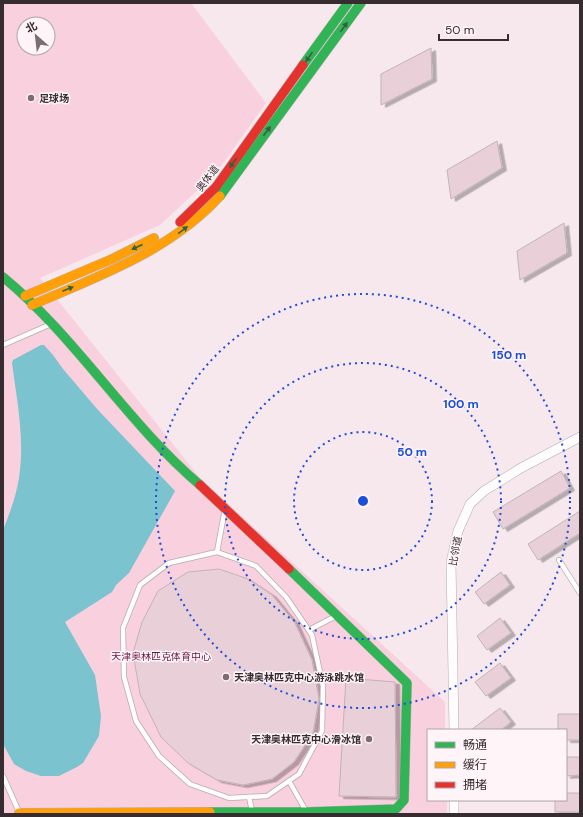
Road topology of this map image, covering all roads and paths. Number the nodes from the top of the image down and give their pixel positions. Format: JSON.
{"nodes":[{"id":1,"x":348,"y":3,"type":"edge"},
{"id":2,"x":361,"y":3,"type":"edge"},
{"id":3,"x":3,"y":278,"type":"edge"},
{"id":4,"x":25,"y":296,"type":"junction"},
{"id":5,"x":32,"y":304,"type":"junction"},
{"id":6,"x":52,"y":324,"type":"junction"},
{"id":7,"x":3,"y":345,"type":"edge"},
{"id":8,"x":580,"y":437,"type":"edge"},
{"id":9,"x":225,"y":508,"type":"junction"},
{"id":10,"x":218,"y":552,"type":"junction"},
{"id":11,"x":559,"y":560,"type":"dead end"},
{"id":12,"x":580,"y":593,"type":"edge"},
{"id":13,"x":337,"y":616,"type":"junction"},
{"id":14,"x":308,"y":630,"type":"junction"},
{"id":15,"x":454,"y":729,"type":"edge"},
{"id":16,"x":3,"y":776,"type":"edge"},
{"id":17,"x":289,"y":781,"type":"junction"},
{"id":18,"x":249,"y":797,"type":"junction"},
{"id":19,"x":454,"y":801,"type":"edge"},
{"id":20,"x":252,"y":813,"type":"edge"},
{"id":21,"x":307,"y":813,"type":"edge"},
{"id":22,"x":18,"y":814,"type":"edge"},
{"id":23,"x":454,"y":814,"type":"edge"}],
"edges":[{"from":1,"to":4,"type":"street","name":"奥体道","one_way":true},
{"from":5,"to":2,"type":"street","one_way":true},
{"from":3,"to":4,"type":"street"},
{"from":4,"to":5,"type":"street"},
{"from":5,"to":6,"type":"street"},
{"from":6,"to":7,"type":"lane"},
{"from":6,"to":9,"type":"street"},
{"from":8,"to":15,"type":"street","name":"比邻道"},
{"from":9,"to":10,"type":"lane"},
{"from":9,"to":13,"type":"street"},
{"from":10,"to":14,"type":"lane"},
{"from":10,"to":18,"type":"lane"},
{"from":11,"to":12,"type":"lane"},
{"from":13,"to":14,"type":"lane"},
{"from":13,"to":21,"type":"street"},
{"from":14,"to":17,"type":"lane"},
{"from":16,"to":22,"type":"lane"},
{"from":17,"to":18,"type":"lane"},
{"from":17,"to":21,"type":"lane"},
{"from":18,"to":20,"type":"lane"},
{"from":19,"to":23,"type":"street"},
{"from":20,"to":21,"type":"street"},
{"from":20,"to":22,"type":"street"}]}
